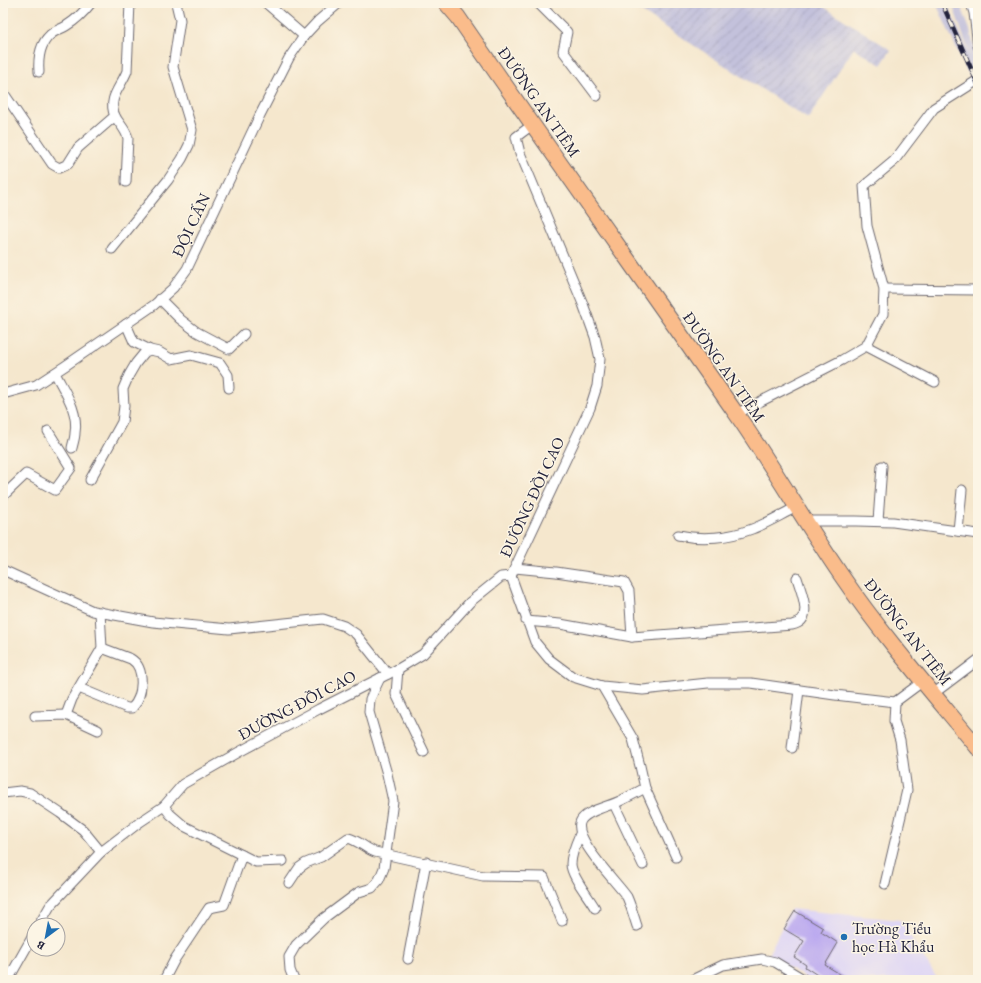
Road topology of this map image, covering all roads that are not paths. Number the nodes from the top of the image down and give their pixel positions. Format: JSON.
{"nodes":[{"id":1,"x":91,"y":3,"type":"edge"},
{"id":2,"x":130,"y":3,"type":"edge"},
{"id":3,"x":176,"y":3,"type":"edge"},
{"id":4,"x":266,"y":3,"type":"edge"},
{"id":5,"x":339,"y":3,"type":"edge"},
{"id":6,"x":446,"y":3,"type":"edge"},
{"id":7,"x":538,"y":3,"type":"edge"},
{"id":8,"x":971,"y":3,"type":"edge"},
{"id":9,"x":304,"y":36,"type":"junction"},
{"id":10,"x":978,"y":46,"type":"edge"},
{"id":11,"x":39,"y":72,"type":"dead end"},
{"id":12,"x":978,"y":80,"type":"edge"},
{"id":13,"x":3,"y":92,"type":"edge"},
{"id":14,"x":597,"y":96,"type":"dead end"},
{"id":15,"x":115,"y":116,"type":"junction"},
{"id":16,"x":532,"y":125,"type":"junction"},
{"id":17,"x":126,"y":182,"type":"dead end"},
{"id":18,"x":112,"y":249,"type":"dead end"},
{"id":19,"x":884,"y":289,"type":"junction"},
{"id":20,"x":978,"y":290,"type":"edge"},
{"id":21,"x":160,"y":299,"type":"junction"},
{"id":22,"x":126,"y":324,"type":"junction"},
{"id":23,"x":244,"y":334,"type":"dead end"},
{"id":24,"x":866,"y":346,"type":"junction"},
{"id":25,"x":150,"y":350,"type":"junction"},
{"id":26,"x":55,"y":373,"type":"junction"},
{"id":27,"x":935,"y":382,"type":"dead end"},
{"id":28,"x":229,"y":388,"type":"dead end"},
{"id":29,"x":3,"y":394,"type":"edge"},
{"id":30,"x":736,"y":414,"type":"junction"},
{"id":31,"x":48,"y":430,"type":"dead end"},
{"id":32,"x":72,"y":448,"type":"dead end"},
{"id":33,"x":882,"y":466,"type":"dead end"},
{"id":34,"x":90,"y":480,"type":"dead end"},
{"id":35,"x":962,"y":490,"type":"dead end"},
{"id":36,"x":3,"y":496,"type":"edge"},
{"id":37,"x":798,"y":507,"type":"junction"},
{"id":38,"x":806,"y":521,"type":"junction"},
{"id":39,"x":878,"y":522,"type":"junction"},
{"id":40,"x":958,"y":531,"type":"junction"},
{"id":41,"x":978,"y":534,"type":"edge"},
{"id":42,"x":678,"y":535,"type":"dead end"},
{"id":43,"x":515,"y":568,"type":"junction"},
{"id":44,"x":3,"y":570,"type":"edge"},
{"id":45,"x":511,"y":576,"type":"junction"},
{"id":46,"x":797,"y":578,"type":"dead end"},
{"id":47,"x":100,"y":612,"type":"junction"},
{"id":48,"x":526,"y":622,"type":"junction"},
{"id":49,"x":632,"y":638,"type":"junction"},
{"id":50,"x":102,"y":648,"type":"junction"},
{"id":51,"x":978,"y":660,"type":"edge"},
{"id":52,"x":398,"y":669,"type":"junction"},
{"id":53,"x":384,"y":676,"type":"junction"},
{"id":54,"x":922,"y":682,"type":"junction"},
{"id":55,"x":602,"y":686,"type":"junction"},
{"id":56,"x":79,"y":688,"type":"junction"},
{"id":57,"x":799,"y":690,"type":"junction"},
{"id":58,"x":933,"y":694,"type":"junction"},
{"id":59,"x":894,"y":702,"type":"junction"},
{"id":60,"x":66,"y":715,"type":"junction"},
{"id":61,"x":35,"y":716,"type":"dead end"},
{"id":62,"x":98,"y":730,"type":"dead end"},
{"id":63,"x":792,"y":748,"type":"dead end"},
{"id":64,"x":978,"y":748,"type":"edge"},
{"id":65,"x":424,"y":752,"type":"dead end"},
{"id":66,"x":644,"y":788,"type":"junction"},
{"id":67,"x":3,"y":793,"type":"edge"},
{"id":68,"x":614,"y":804,"type":"junction"},
{"id":69,"x":164,"y":806,"type":"junction"},
{"id":70,"x":580,"y":834,"type":"junction"},
{"id":71,"x":101,"y":852,"type":"junction"},
{"id":72,"x":386,"y":853,"type":"junction"},
{"id":73,"x":242,"y":855,"type":"junction"},
{"id":74,"x":676,"y":857,"type":"dead end"},
{"id":75,"x":283,"y":861,"type":"dead end"},
{"id":76,"x":426,"y":862,"type":"junction"},
{"id":77,"x":642,"y":865,"type":"dead end"},
{"id":78,"x":289,"y":883,"type":"dead end"},
{"id":79,"x":885,"y":884,"type":"dead end"},
{"id":80,"x":596,"y":908,"type":"dead end"},
{"id":81,"x":44,"y":917,"type":"edge"},
{"id":82,"x":562,"y":921,"type":"dead end"},
{"id":83,"x":637,"y":926,"type":"dead end"},
{"id":84,"x":26,"y":948,"type":"edge"},
{"id":85,"x":408,"y":959,"type":"dead end"},
{"id":86,"x":8,"y":980,"type":"edge"},
{"id":87,"x":164,"y":980,"type":"edge"},
{"id":88,"x":294,"y":980,"type":"edge"},
{"id":89,"x":692,"y":980,"type":"edge"},
{"id":90,"x":805,"y":980,"type":"edge"}],
"edges":[{"from":1,"to":11,"type":"street"},
{"from":2,"to":15,"type":"street"},
{"from":3,"to":18,"type":"street"},
{"from":4,"to":9,"type":"street"},
{"from":5,"to":9,"type":"street","name":"ĐỘI CẤN"},
{"from":6,"to":16,"type":"main road","name":"ĐƯỜNG AN TIÊM"},
{"from":7,"to":14,"type":"street"},
{"from":8,"to":10,"type":"street"},
{"from":9,"to":21,"type":"street","name":"ĐỘI CẤN"},
{"from":12,"to":19,"type":"street"},
{"from":13,"to":15,"type":"street"},
{"from":15,"to":17,"type":"street"},
{"from":16,"to":30,"type":"main road","name":"ĐƯỜNG AN TIÊM"},
{"from":16,"to":43,"type":"street","name":"ĐƯỜNG ĐỒI CAO"},
{"from":19,"to":20,"type":"street"},
{"from":19,"to":24,"type":"street"},
{"from":21,"to":22,"type":"street","name":"ĐỘI CẤN"},
{"from":21,"to":23,"type":"street"},
{"from":22,"to":25,"type":"street"},
{"from":22,"to":26,"type":"street","name":"ĐỘI CẤN"},
{"from":24,"to":27,"type":"street"},
{"from":24,"to":30,"type":"street"},
{"from":25,"to":28,"type":"street"},
{"from":25,"to":34,"type":"street"},
{"from":26,"to":29,"type":"street","name":"ĐỘI CẤN"},
{"from":26,"to":32,"type":"street"},
{"from":30,"to":37,"type":"main road","name":"ĐƯỜNG AN TIÊM"},
{"from":31,"to":36,"type":"street"},
{"from":33,"to":39,"type":"street"},
{"from":35,"to":40,"type":"street"},
{"from":37,"to":38,"type":"main road","name":"ĐƯỜNG AN TIÊM"},
{"from":37,"to":42,"type":"street"},
{"from":38,"to":39,"type":"street"},
{"from":38,"to":54,"type":"main road","name":"ĐƯỜNG AN TIÊM"},
{"from":39,"to":40,"type":"street"},
{"from":40,"to":41,"type":"street"},
{"from":43,"to":45,"type":"street","name":"ĐƯỜNG ĐỒI CAO"},
{"from":43,"to":49,"type":"street"},
{"from":44,"to":47,"type":"street"},
{"from":45,"to":48,"type":"street"},
{"from":45,"to":52,"type":"street","name":"ĐƯỜNG ĐỒI CAO"},
{"from":46,"to":49,"type":"street"},
{"from":47,"to":50,"type":"street"},
{"from":47,"to":53,"type":"street"},
{"from":48,"to":49,"type":"street"},
{"from":48,"to":55,"type":"street"},
{"from":50,"to":56,"type":"street"},
{"from":50,"to":56,"type":"street"},
{"from":51,"to":58,"type":"street"},
{"from":52,"to":53,"type":"street","name":"ĐƯỜNG ĐỒI CAO"},
{"from":52,"to":65,"type":"street"},
{"from":53,"to":69,"type":"street","name":"ĐƯỜNG ĐỒI CAO"},
{"from":53,"to":72,"type":"street"},
{"from":54,"to":58,"type":"main road","name":"ĐƯỜNG AN TIÊM"},
{"from":54,"to":59,"type":"street"},
{"from":55,"to":57,"type":"street"},
{"from":55,"to":66,"type":"street"},
{"from":56,"to":60,"type":"street"},
{"from":57,"to":59,"type":"street"},
{"from":57,"to":63,"type":"street"},
{"from":58,"to":64,"type":"main road","name":"ĐƯỜNG AN TIÊM"},
{"from":59,"to":79,"type":"street"},
{"from":60,"to":61,"type":"street"},
{"from":60,"to":62,"type":"street"},
{"from":66,"to":68,"type":"street"},
{"from":66,"to":74,"type":"street"},
{"from":67,"to":71,"type":"street"},
{"from":68,"to":70,"type":"street"},
{"from":68,"to":77,"type":"street"},
{"from":69,"to":71,"type":"street","name":"ĐƯỜNG ĐỒI CAO"},
{"from":69,"to":73,"type":"street"},
{"from":70,"to":80,"type":"street"},
{"from":70,"to":83,"type":"street"},
{"from":71,"to":81,"type":"street","name":"ĐƯỜNG ĐỒI CAO"},
{"from":72,"to":76,"type":"street"},
{"from":72,"to":78,"type":"street"},
{"from":72,"to":88,"type":"street"},
{"from":73,"to":75,"type":"street"},
{"from":73,"to":87,"type":"street"},
{"from":76,"to":82,"type":"street"},
{"from":76,"to":85,"type":"street"},
{"from":84,"to":86,"type":"street"},
{"from":89,"to":90,"type":"street"}]}
